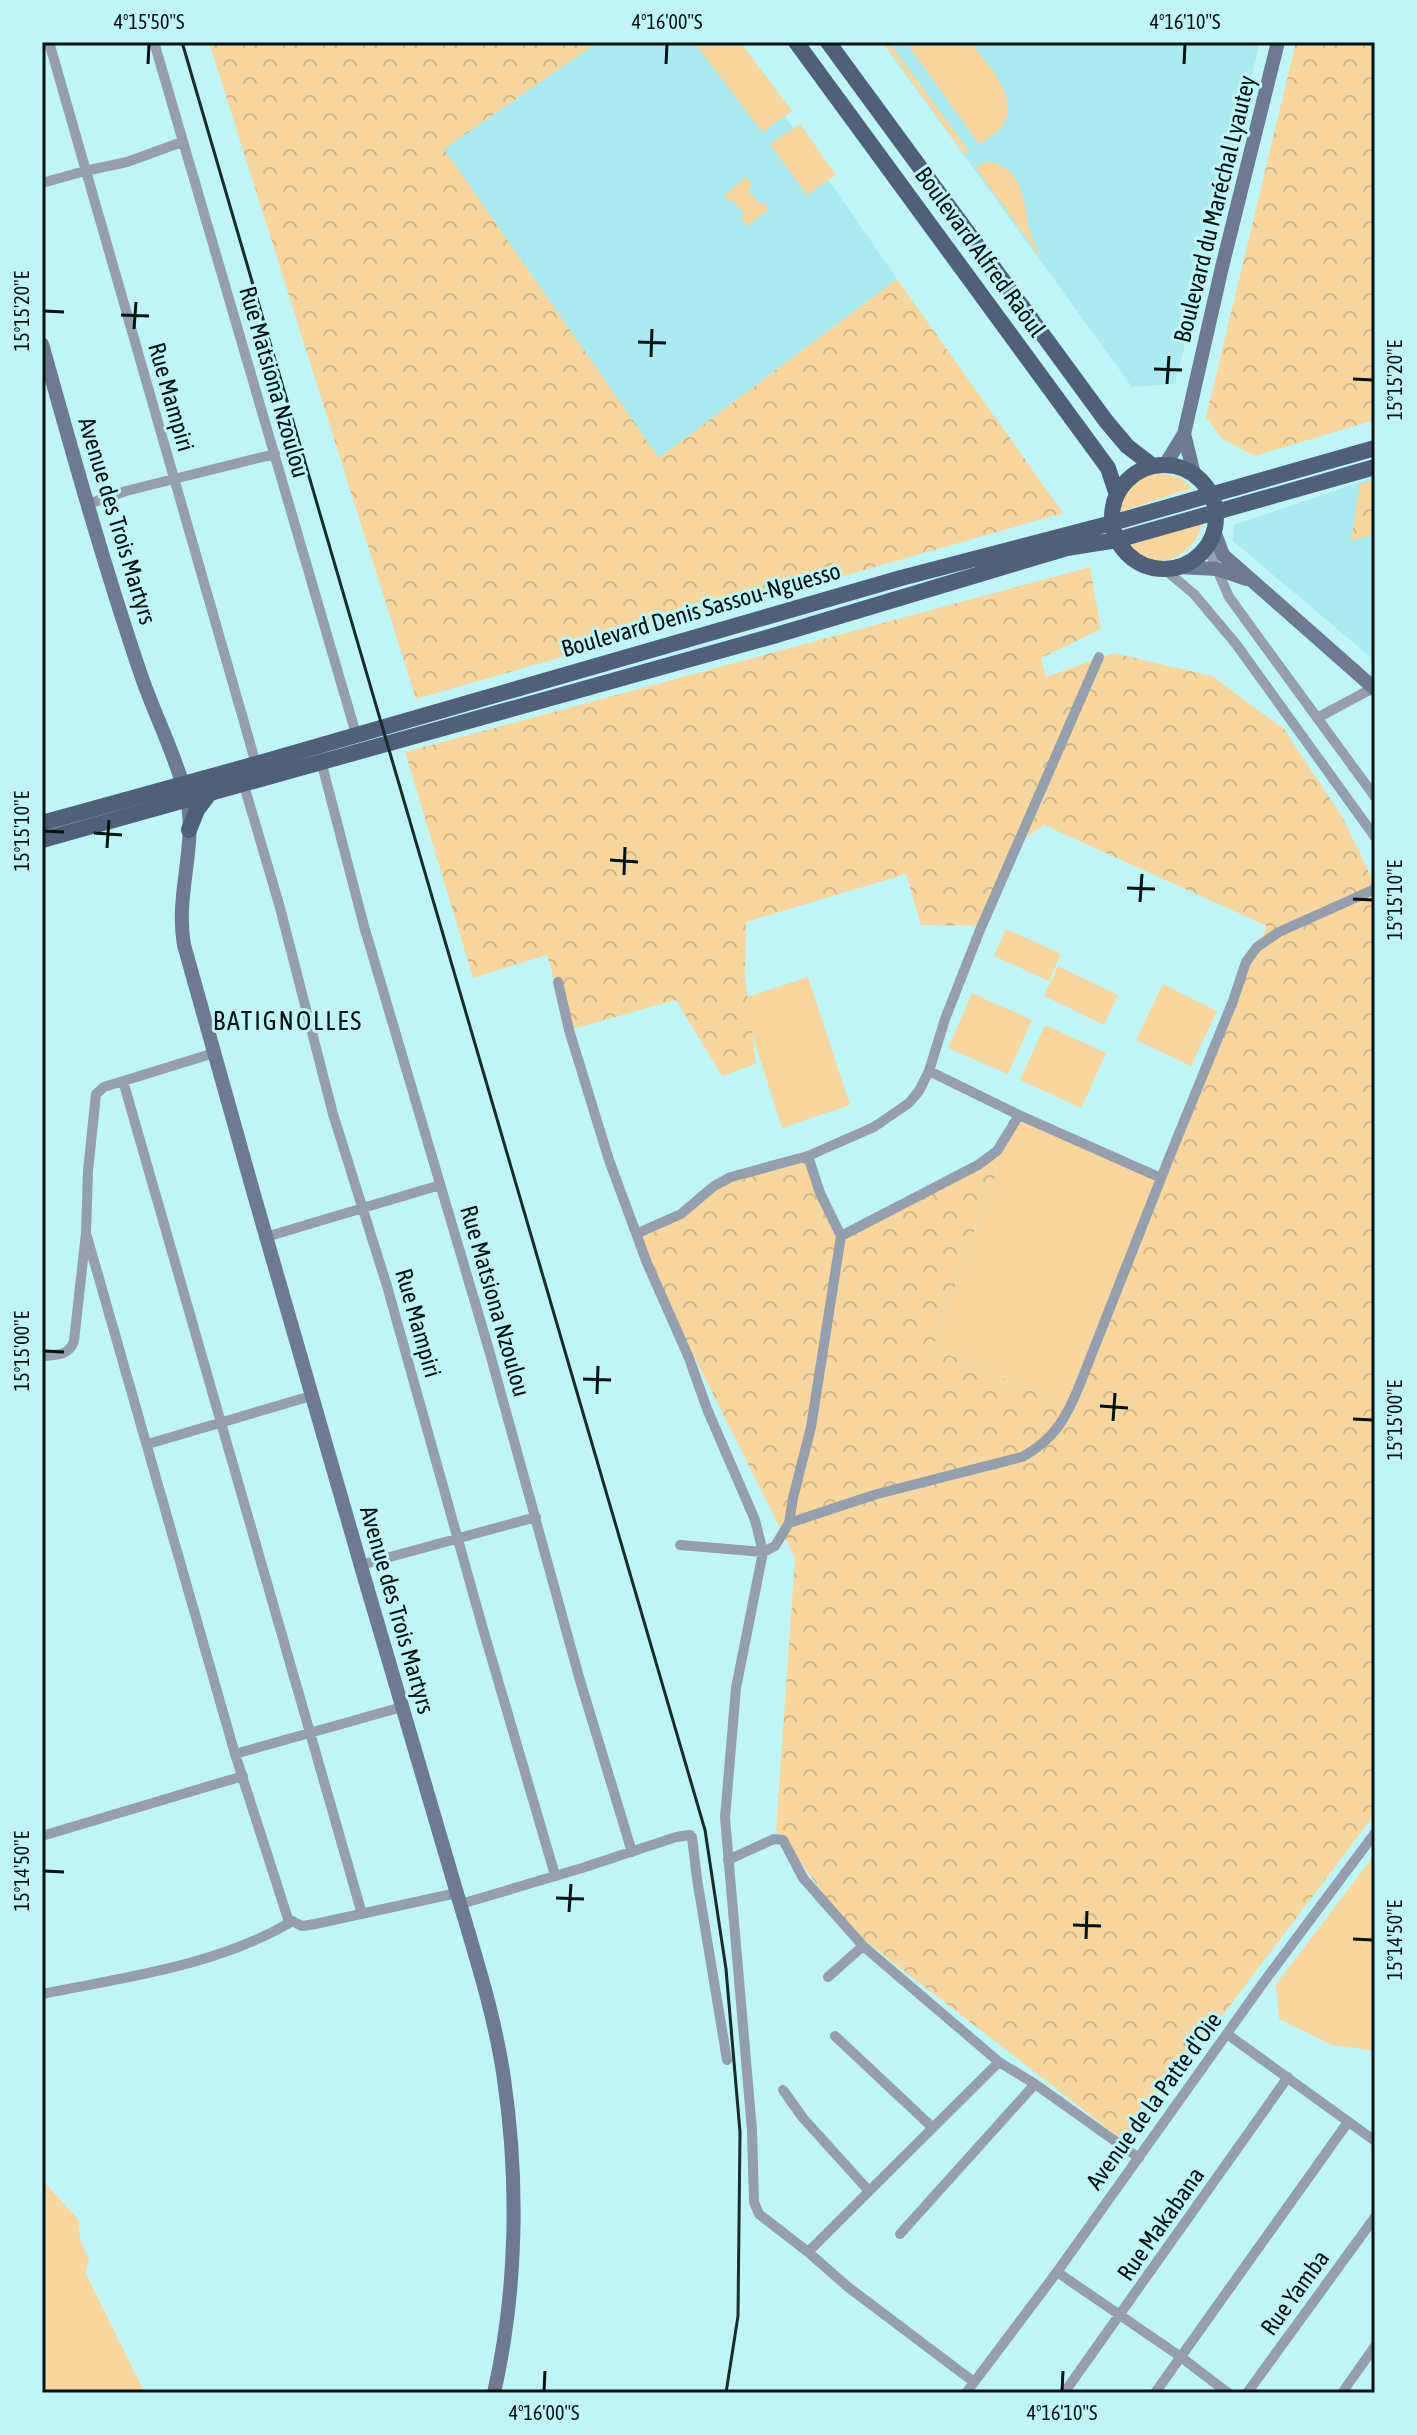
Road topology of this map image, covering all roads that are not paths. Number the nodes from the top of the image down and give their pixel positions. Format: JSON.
{"nodes":[{"id":1,"x":49,"y":42,"type":"edge"},
{"id":2,"x":154,"y":42,"type":"edge"},
{"id":3,"x":796,"y":42,"type":"edge"},
{"id":4,"x":828,"y":42,"type":"edge"},
{"id":5,"x":1278,"y":42,"type":"edge"},
{"id":6,"x":182,"y":142,"type":"junction"},
{"id":7,"x":85,"y":171,"type":"junction"},
{"id":8,"x":42,"y":183,"type":"edge"},
{"id":9,"x":42,"y":344,"type":"edge"},
{"id":10,"x":1184,"y":434,"type":"junction"},
{"id":11,"x":1375,"y":448,"type":"edge"},
{"id":12,"x":275,"y":454,"type":"junction"},
{"id":13,"x":1159,"y":466,"type":"junction"},
{"id":14,"x":1375,"y":467,"type":"edge"},
{"id":15,"x":1194,"y":474,"type":"junction"},
{"id":16,"x":174,"y":479,"type":"junction"},
{"id":17,"x":1117,"y":495,"type":"junction"},
{"id":18,"x":1211,"y":495,"type":"junction"},
{"id":19,"x":88,"y":504,"type":"junction"},
{"id":20,"x":1215,"y":512,"type":"junction"},
{"id":21,"x":1115,"y":532,"type":"junction"},
{"id":22,"x":1211,"y":538,"type":"junction"},
{"id":23,"x":1171,"y":568,"type":"junction"},
{"id":24,"x":1217,"y":569,"type":"junction"},
{"id":25,"x":1250,"y":580,"type":"junction"},
{"id":26,"x":1099,"y":657,"type":"dead end"},
{"id":27,"x":1374,"y":689,"type":"edge"},
{"id":28,"x":1317,"y":718,"type":"junction"},
{"id":29,"x":356,"y":734,"type":"junction"},
{"id":30,"x":321,"y":761,"type":"junction"},
{"id":31,"x":256,"y":764,"type":"junction"},
{"id":32,"x":243,"y":782,"type":"junction"},
{"id":33,"x":210,"y":792,"type":"junction"},
{"id":34,"x":180,"y":793,"type":"junction"},
{"id":35,"x":1375,"y":797,"type":"edge"},
{"id":36,"x":42,"y":823,"type":"edge"},
{"id":37,"x":1375,"y":837,"type":"edge"},
{"id":38,"x":188,"y":838,"type":"junction"},
{"id":39,"x":42,"y":840,"type":"edge"},
{"id":40,"x":1375,"y":889,"type":"edge"},
{"id":41,"x":558,"y":982,"type":"dead end"},
{"id":42,"x":214,"y":1053,"type":"junction"},
{"id":43,"x":929,"y":1071,"type":"junction"},
{"id":44,"x":123,"y":1081,"type":"junction"},
{"id":45,"x":1019,"y":1115,"type":"junction"},
{"id":46,"x":808,"y":1156,"type":"junction"},
{"id":47,"x":1161,"y":1178,"type":"junction"},
{"id":48,"x":440,"y":1185,"type":"junction"},
{"id":49,"x":364,"y":1209,"type":"junction"},
{"id":50,"x":86,"y":1233,"type":"junction"},
{"id":51,"x":638,"y":1233,"type":"junction"},
{"id":52,"x":841,"y":1236,"type":"junction"},
{"id":53,"x":266,"y":1237,"type":"junction"},
{"id":54,"x":42,"y":1356,"type":"edge"},
{"id":55,"x":311,"y":1396,"type":"junction"},
{"id":56,"x":222,"y":1423,"type":"junction"},
{"id":57,"x":148,"y":1444,"type":"junction"},
{"id":58,"x":536,"y":1517,"type":"junction"},
{"id":59,"x":789,"y":1523,"type":"junction"},
{"id":60,"x":458,"y":1539,"type":"junction"},
{"id":61,"x":680,"y":1545,"type":"dead end"},
{"id":62,"x":763,"y":1552,"type":"junction"},
{"id":63,"x":361,"y":1565,"type":"junction"},
{"id":64,"x":402,"y":1707,"type":"junction"},
{"id":65,"x":311,"y":1733,"type":"junction"},
{"id":66,"x":235,"y":1754,"type":"junction"},
{"id":67,"x":243,"y":1776,"type":"junction"},
{"id":68,"x":1375,"y":1833,"type":"edge"},
{"id":69,"x":42,"y":1836,"type":"edge"},
{"id":70,"x":632,"y":1852,"type":"junction"},
{"id":71,"x":728,"y":1860,"type":"junction"},
{"id":72,"x":555,"y":1875,"type":"junction"},
{"id":73,"x":459,"y":1898,"type":"junction"},
{"id":74,"x":362,"y":1914,"type":"junction"},
{"id":75,"x":291,"y":1922,"type":"junction"},
{"id":76,"x":863,"y":1946,"type":"junction"},
{"id":77,"x":828,"y":1977,"type":"dead end"},
{"id":78,"x":42,"y":1994,"type":"edge"},
{"id":79,"x":1227,"y":2034,"type":"junction"},
{"id":80,"x":835,"y":2036,"type":"dead end"},
{"id":81,"x":727,"y":2060,"type":"dead end"},
{"id":82,"x":999,"y":2062,"type":"junction"},
{"id":83,"x":1288,"y":2077,"type":"junction"},
{"id":84,"x":1035,"y":2084,"type":"junction"},
{"id":85,"x":783,"y":2090,"type":"dead end"},
{"id":86,"x":1348,"y":2122,"type":"junction"},
{"id":87,"x":932,"y":2127,"type":"junction"},
{"id":88,"x":1375,"y":2141,"type":"edge"},
{"id":89,"x":1139,"y":2158,"type":"junction"},
{"id":90,"x":869,"y":2191,"type":"junction"},
{"id":91,"x":1375,"y":2217,"type":"edge"},
{"id":92,"x":900,"y":2234,"type":"dead end"},
{"id":93,"x":808,"y":2252,"type":"junction"},
{"id":94,"x":1057,"y":2272,"type":"junction"},
{"id":95,"x":1120,"y":2316,"type":"junction"},
{"id":96,"x":1375,"y":2346,"type":"edge"},
{"id":97,"x":1181,"y":2357,"type":"junction"},
{"id":98,"x":974,"y":2382,"type":"junction"},
{"id":99,"x":494,"y":2393,"type":"edge"},
{"id":100,"x":966,"y":2393,"type":"edge"},
{"id":101,"x":1064,"y":2393,"type":"edge"},
{"id":102,"x":1155,"y":2393,"type":"edge"},
{"id":103,"x":1228,"y":2393,"type":"edge"},
{"id":104,"x":1247,"y":2393,"type":"edge"},
{"id":105,"x":1342,"y":2393,"type":"edge"}],
"edges":[{"from":1,"to":7,"type":"street","name":"Rue Mampiri"},
{"from":2,"to":6,"type":"street","name":"Rue Matsiona Nzoulou"},
{"from":3,"to":17,"type":"main road","name":"Boulevard Alfred Raôul"},
{"from":4,"to":13,"type":"main road","name":"Boulevard Alfred Raôul"},
{"from":5,"to":10,"type":"main road","name":"Boulevard du Maréchal Lyautey"},
{"from":6,"to":7,"type":"street"},
{"from":6,"to":12,"type":"street","name":"Rue Matsiona Nzoulou"},
{"from":7,"to":8,"type":"street"},
{"from":7,"to":16,"type":"street","name":"Rue Mampiri"},
{"from":9,"to":19,"type":"main road","name":"Avenue des Trois Martyrs"},
{"from":10,"to":13,"type":"main road","name":"Boulevard du Maréchal Lyautey"},
{"from":10,"to":15,"type":"main road","name":"Boulevard du Maréchal Lyautey"},
{"from":11,"to":18,"type":"main road","name":"Boulevard Denis Sassou-Nguesso"},
{"from":12,"to":16,"type":"street"},
{"from":12,"to":29,"type":"street","name":"Rue Matsiona Nzoulou"},
{"from":13,"to":15,"type":"main road"},
{"from":13,"to":17,"type":"main road"},
{"from":14,"to":20,"type":"main road","name":"Boulevard Denis Sassou-Nguesso"},
{"from":15,"to":18,"type":"main road"},
{"from":16,"to":19,"type":"street"},
{"from":16,"to":31,"type":"street","name":"Rue Mampiri"},
{"from":17,"to":21,"type":"main road"},
{"from":18,"to":20,"type":"main road"},
{"from":18,"to":21,"type":"main road","name":"Boulevard Denis Sassou-Nguesso"},
{"from":19,"to":34,"type":"main road","name":"Avenue des Trois Martyrs"},
{"from":20,"to":21,"type":"main road","name":"Boulevard Denis Sassou-Nguesso"},
{"from":20,"to":22,"type":"main road"},
{"from":21,"to":23,"type":"main road"},
{"from":21,"to":29,"type":"main road","name":"Boulevard Denis Sassou-Nguesso"},
{"from":21,"to":30,"type":"main road","name":"Boulevard Denis Sassou-Nguesso"},
{"from":22,"to":23,"type":"main road"},
{"from":22,"to":24,"type":"street"},
{"from":22,"to":25,"type":"main road"},
{"from":23,"to":24,"type":"main road"},
{"from":23,"to":37,"type":"street"},
{"from":24,"to":25,"type":"main road"},
{"from":24,"to":28,"type":"street"},
{"from":25,"to":27,"type":"main road"},
{"from":26,"to":43,"type":"street"},
{"from":27,"to":28,"type":"street"},
{"from":28,"to":35,"type":"street"},
{"from":29,"to":31,"type":"main road","name":"Boulevard Denis Sassou-Nguesso"},
{"from":30,"to":32,"type":"main road","name":"Boulevard Denis Sassou-Nguesso"},
{"from":30,"to":48,"type":"street","name":"Rue Matsiona Nzoulou"},
{"from":31,"to":34,"type":"main road","name":"Boulevard Denis Sassou-Nguesso"},
{"from":32,"to":33,"type":"main road","name":"Boulevard Denis Sassou-Nguesso"},
{"from":32,"to":49,"type":"street","name":"Rue Mampiri"},
{"from":33,"to":34,"type":"main road","name":"Boulevard Denis Sassou-Nguesso"},
{"from":33,"to":38,"type":"main road"},
{"from":34,"to":36,"type":"main road","name":"Boulevard Denis Sassou-Nguesso"},
{"from":34,"to":38,"type":"main road","name":"Avenue des Trois Martyrs"},
{"from":34,"to":39,"type":"main road","name":"Boulevard Denis Sassou-Nguesso"},
{"from":38,"to":42,"type":"main road","name":"Avenue des Trois Martyrs"},
{"from":40,"to":47,"type":"street"},
{"from":41,"to":51,"type":"street"},
{"from":42,"to":44,"type":"street"},
{"from":42,"to":53,"type":"main road","name":"Avenue des Trois Martyrs"},
{"from":43,"to":45,"type":"street"},
{"from":43,"to":46,"type":"street"},
{"from":44,"to":50,"type":"street"},
{"from":44,"to":56,"type":"street"},
{"from":45,"to":47,"type":"street"},
{"from":45,"to":52,"type":"street"},
{"from":46,"to":51,"type":"street"},
{"from":46,"to":52,"type":"street"},
{"from":47,"to":59,"type":"street"},
{"from":48,"to":49,"type":"street"},
{"from":48,"to":58,"type":"street","name":"Rue Matsiona Nzoulou"},
{"from":49,"to":53,"type":"street"},
{"from":49,"to":60,"type":"street","name":"Rue Mampiri"},
{"from":50,"to":54,"type":"street"},
{"from":50,"to":57,"type":"street"},
{"from":51,"to":62,"type":"street"},
{"from":52,"to":59,"type":"street"},
{"from":53,"to":55,"type":"main road","name":"Avenue des Trois Martyrs"},
{"from":55,"to":56,"type":"street"},
{"from":55,"to":63,"type":"main road","name":"Avenue des Trois Martyrs"},
{"from":56,"to":57,"type":"street"},
{"from":56,"to":65,"type":"street"},
{"from":57,"to":66,"type":"street"},
{"from":58,"to":60,"type":"street"},
{"from":58,"to":70,"type":"street","name":"Rue Matsiona Nzoulou"},
{"from":59,"to":62,"type":"street"},
{"from":60,"to":63,"type":"street"},
{"from":60,"to":72,"type":"street","name":"Rue Mampiri"},
{"from":61,"to":62,"type":"street"},
{"from":62,"to":71,"type":"street"},
{"from":63,"to":64,"type":"main road","name":"Avenue des Trois Martyrs"},
{"from":64,"to":65,"type":"street"},
{"from":64,"to":73,"type":"main road","name":"Avenue des Trois Martyrs"},
{"from":65,"to":66,"type":"street"},
{"from":65,"to":74,"type":"street"},
{"from":66,"to":67,"type":"street"},
{"from":67,"to":69,"type":"street"},
{"from":67,"to":75,"type":"street"},
{"from":68,"to":79,"type":"street","name":"Avenue de la Patte d'Oie"},
{"from":70,"to":72,"type":"street"},
{"from":70,"to":81,"type":"street"},
{"from":71,"to":76,"type":"street"},
{"from":71,"to":93,"type":"street"},
{"from":72,"to":73,"type":"street"},
{"from":73,"to":74,"type":"street"},
{"from":73,"to":99,"type":"main road","name":"Avenue des Trois Martyrs"},
{"from":74,"to":75,"type":"street"},
{"from":75,"to":78,"type":"street"},
{"from":76,"to":77,"type":"street"},
{"from":76,"to":82,"type":"street"},
{"from":79,"to":83,"type":"street"},
{"from":79,"to":89,"type":"street","name":"Avenue de la Patte d'Oie"},
{"from":80,"to":87,"type":"street"},
{"from":82,"to":84,"type":"street"},
{"from":82,"to":87,"type":"street"},
{"from":83,"to":86,"type":"street"},
{"from":83,"to":95,"type":"street","name":"Rue Makabana"},
{"from":84,"to":89,"type":"street"},
{"from":84,"to":92,"type":"street"},
{"from":85,"to":90,"type":"street"},
{"from":86,"to":88,"type":"street"},
{"from":86,"to":97,"type":"street"},
{"from":87,"to":90,"type":"street"},
{"from":89,"to":94,"type":"street","name":"Avenue de la Patte d'Oie"},
{"from":90,"to":93,"type":"street"},
{"from":91,"to":104,"type":"street","name":"Rue Yamba"},
{"from":93,"to":98,"type":"street"},
{"from":94,"to":95,"type":"street"},
{"from":94,"to":98,"type":"street","name":"Avenue de la Patte d'Oie"},
{"from":95,"to":97,"type":"street"},
{"from":95,"to":101,"type":"street","name":"Rue Makabana"},
{"from":96,"to":105,"type":"street"},
{"from":97,"to":102,"type":"street"},
{"from":97,"to":103,"type":"street"},
{"from":98,"to":100,"type":"street","name":"Avenue de la Patte d'Oie"}]}
